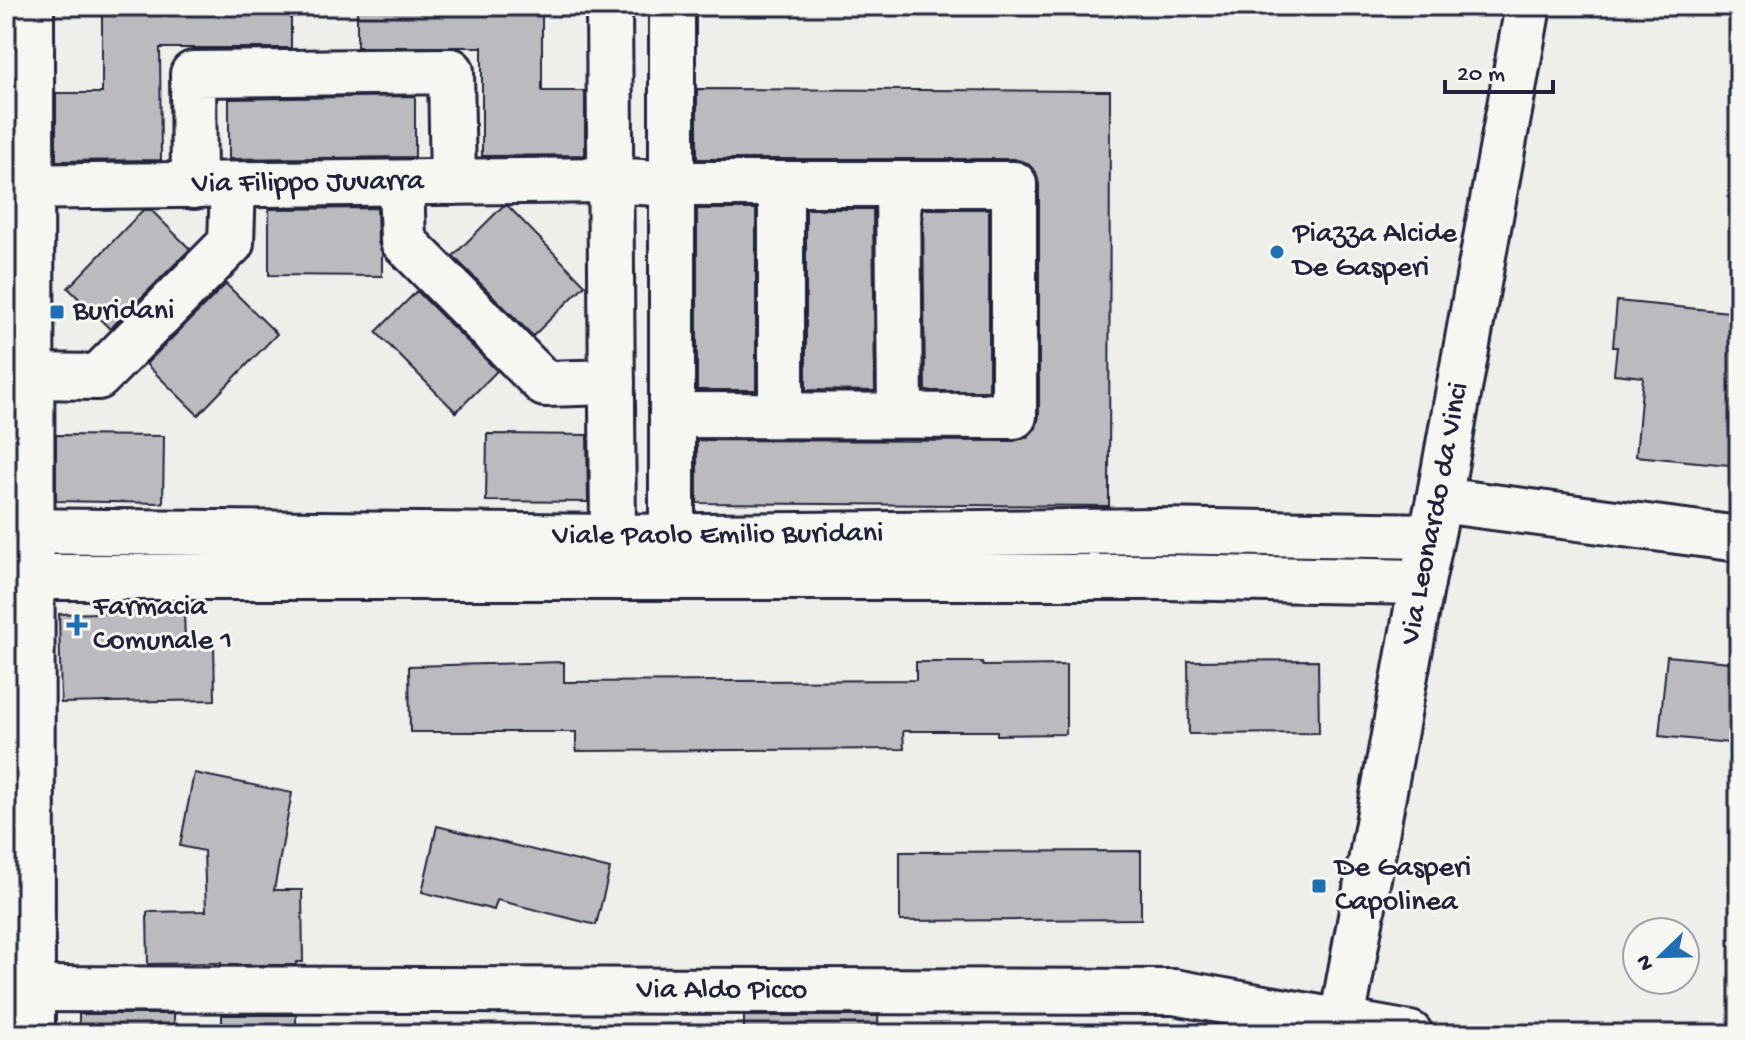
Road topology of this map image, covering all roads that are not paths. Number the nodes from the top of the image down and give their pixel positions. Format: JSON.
{"nodes":[{"id":1,"x":31,"y":6,"type":"edge"},
{"id":2,"x":609,"y":6,"type":"edge"},
{"id":3,"x":672,"y":6,"type":"edge"},
{"id":4,"x":1528,"y":6,"type":"edge"},
{"id":5,"x":610,"y":180,"type":"junction"},
{"id":6,"x":453,"y":182,"type":"junction"},
{"id":7,"x":401,"y":183,"type":"junction"},
{"id":8,"x":672,"y":184,"type":"junction"},
{"id":9,"x":781,"y":184,"type":"junction"},
{"id":10,"x":898,"y":184,"type":"junction"},
{"id":11,"x":213,"y":185,"type":"junction"},
{"id":12,"x":18,"y":187,"type":"edge"},
{"id":13,"x":31,"y":376,"type":"junction"},
{"id":14,"x":612,"y":382,"type":"junction"},
{"id":15,"x":672,"y":415,"type":"junction"},
{"id":16,"x":781,"y":415,"type":"junction"},
{"id":17,"x":900,"y":415,"type":"junction"},
{"id":18,"x":1435,"y":518,"type":"junction"},
{"id":19,"x":18,"y":531,"type":"edge"},
{"id":20,"x":672,"y":536,"type":"junction"},
{"id":21,"x":613,"y":537,"type":"junction"},
{"id":22,"x":1739,"y":539,"type":"edge"},
{"id":23,"x":19,"y":578,"type":"edge"},
{"id":24,"x":1422,"y":582,"type":"junction"},
{"id":25,"x":19,"y":989,"type":"edge"},
{"id":26,"x":1342,"y":1021,"type":"junction"},
{"id":27,"x":32,"y":1034,"type":"edge"},
{"id":28,"x":1410,"y":1034,"type":"edge"}],
"edges":[{"from":1,"to":12,"type":"street"},
{"from":2,"to":5,"type":"street"},
{"from":3,"to":8,"type":"street"},
{"from":4,"to":18,"type":"street","name":"Via Leonardo da Vinci"},
{"from":5,"to":6,"type":"street","name":"Via Filippo Juvarra"},
{"from":5,"to":8,"type":"street","name":"Via Filippo Juvarra"},
{"from":5,"to":14,"type":"street"},
{"from":6,"to":7,"type":"street","name":"Via Filippo Juvarra"},
{"from":6,"to":11,"type":"street"},
{"from":7,"to":11,"type":"street","name":"Via Filippo Juvarra"},
{"from":7,"to":14,"type":"street"},
{"from":8,"to":9,"type":"street","name":"Via Filippo Juvarra"},
{"from":8,"to":15,"type":"street"},
{"from":9,"to":10,"type":"street","name":"Via Filippo Juvarra"},
{"from":9,"to":16,"type":"street"},
{"from":10,"to":17,"type":"street"},
{"from":10,"to":17,"type":"street","name":"Via Filippo Juvarra"},
{"from":11,"to":12,"type":"street","name":"Via Filippo Juvarra"},
{"from":11,"to":13,"type":"street"},
{"from":12,"to":13,"type":"street"},
{"from":13,"to":19,"type":"street"},
{"from":14,"to":21,"type":"street"},
{"from":15,"to":16,"type":"street"},
{"from":15,"to":20,"type":"street"},
{"from":16,"to":17,"type":"street"},
{"from":18,"to":20,"type":"street","name":"Viale Paolo Emilio Buridani"},
{"from":18,"to":22,"type":"street","name":"Viale Paolo Emilio Buridani"},
{"from":18,"to":24,"type":"street","name":"Via Leonardo da Vinci"},
{"from":19,"to":21,"type":"street","name":"Viale Paolo Emilio Buridani"},
{"from":19,"to":23,"type":"street"},
{"from":20,"to":21,"type":"street","name":"Viale Paolo Emilio Buridani"},
{"from":23,"to":24,"type":"street","name":"Viale Paolo Emilio Buridani"},
{"from":23,"to":25,"type":"street"},
{"from":24,"to":26,"type":"street","name":"Via Leonardo da Vinci"},
{"from":25,"to":26,"type":"street","name":"Via Aldo Picco"},
{"from":25,"to":27,"type":"street"},
{"from":26,"to":28,"type":"street","name":"Via Aldo Picco"}]}
